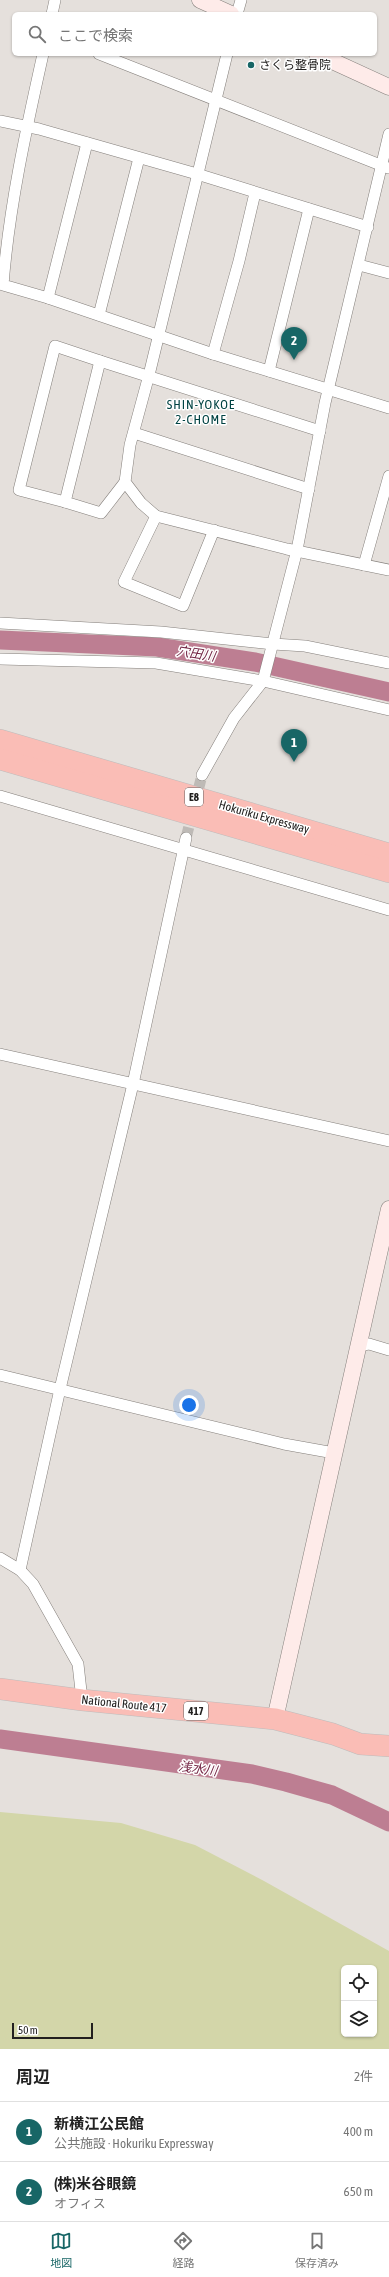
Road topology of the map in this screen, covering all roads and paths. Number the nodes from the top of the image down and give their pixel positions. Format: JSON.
{"nodes":[{"id":1,"x":56,"y":0,"type":"edge"},
{"id":2,"x":200,"y":0,"type":"edge"},
{"id":3,"x":240,"y":0,"type":"edge"},
{"id":4,"x":53,"y":12,"type":"edge"},
{"id":5,"x":227,"y":12,"type":"edge"},
{"id":6,"x":237,"y":12,"type":"edge"},
{"id":7,"x":43,"y":56,"type":"edge"},
{"id":8,"x":104,"y":56,"type":"edge"},
{"id":9,"x":226,"y":56,"type":"edge"},
{"id":10,"x":321,"y":56,"type":"edge"},
{"id":11,"x":389,"y":87,"type":"edge"},
{"id":12,"x":215,"y":100,"type":"junction"},
{"id":13,"x":0,"y":121,"type":"edge"},
{"id":14,"x":26,"y":127,"type":"junction"},
{"id":15,"x":389,"y":134,"type":"edge"},
{"id":16,"x":88,"y":144,"type":"junction"},
{"id":17,"x":139,"y":158,"type":"junction"},
{"id":18,"x":386,"y":167,"type":"edge"},
{"id":19,"x":197,"y":174,"type":"junction"},
{"id":20,"x":255,"y":193,"type":"junction"},
{"id":21,"x":309,"y":209,"type":"junction"},
{"id":22,"x":368,"y":227,"type":"junction"},
{"id":23,"x":3,"y":249,"type":"edge"},
{"id":24,"x":359,"y":266,"type":"junction"},
{"id":25,"x":389,"y":273,"type":"edge"},
{"id":26,"x":48,"y":298,"type":"junction"},
{"id":27,"x":99,"y":316,"type":"junction"},
{"id":28,"x":158,"y":334,"type":"junction"},
{"id":29,"x":213,"y":354,"type":"junction"},
{"id":30,"x":100,"y":361,"type":"junction"},
{"id":31,"x":269,"y":371,"type":"junction"},
{"id":32,"x":149,"y":375,"type":"junction"},
{"id":33,"x":329,"y":390,"type":"junction"},
{"id":34,"x":389,"y":408,"type":"edge"},
{"id":35,"x":320,"y":430,"type":"junction"},
{"id":36,"x":134,"y":433,"type":"junction"},
{"id":37,"x":389,"y":476,"type":"edge"},
{"id":38,"x":125,"y":482,"type":"junction"},
{"id":39,"x":309,"y":489,"type":"junction"},
{"id":40,"x":65,"y":502,"type":"junction"},
{"id":41,"x":156,"y":516,"type":"junction"},
{"id":42,"x":214,"y":530,"type":"junction"},
{"id":43,"x":297,"y":550,"type":"junction"},
{"id":44,"x":364,"y":565,"type":"junction"},
{"id":45,"x":389,"y":570,"type":"edge"},
{"id":46,"x":0,"y":623,"type":"edge"},
{"id":47,"x":273,"y":646,"type":"junction"},
{"id":48,"x":0,"y":659,"type":"edge"},
{"id":49,"x":389,"y":663,"type":"edge"},
{"id":50,"x":264,"y":678,"type":"junction"},
{"id":51,"x":389,"y":710,"type":"edge"},
{"id":52,"x":0,"y":740,"type":"edge"},
{"id":53,"x":0,"y":759,"type":"edge"},
{"id":54,"x":202,"y":775,"type":"tunnel mouth"},
{"id":55,"x":0,"y":796,"type":"edge"},
{"id":56,"x":186,"y":838,"type":"tunnel mouth"},
{"id":57,"x":184,"y":850,"type":"junction"},
{"id":58,"x":389,"y":854,"type":"edge"},
{"id":59,"x":389,"y":872,"type":"edge"},
{"id":60,"x":389,"y":910,"type":"edge"},
{"id":61,"x":0,"y":1054,"type":"edge"},
{"id":62,"x":133,"y":1084,"type":"junction"},
{"id":63,"x":389,"y":1141,"type":"edge"},
{"id":64,"x":389,"y":1209,"type":"edge"},
{"id":65,"x":357,"y":1346,"type":"junction"},
{"id":66,"x":389,"y":1350,"type":"edge"},
{"id":67,"x":0,"y":1375,"type":"edge"},
{"id":68,"x":60,"y":1389,"type":"junction"},
{"id":69,"x":334,"y":1453,"type":"junction"},
{"id":70,"x":0,"y":1558,"type":"edge"},
{"id":71,"x":20,"y":1570,"type":"junction"},
{"id":72,"x":0,"y":1689,"type":"edge"},
{"id":73,"x":82,"y":1700,"type":"junction"},
{"id":74,"x":275,"y":1719,"type":"junction"},
{"id":75,"x":389,"y":1745,"type":"edge"}],
"edges":[{"from":1,"to":4,"type":"street"},
{"from":2,"to":5,"type":"street"},
{"from":3,"to":6,"type":"street"},
{"from":7,"to":14,"type":"street"},
{"from":8,"to":12,"type":"street"},
{"from":9,"to":12,"type":"street"},
{"from":10,"to":11,"type":"street"},
{"from":12,"to":18,"type":"street"},
{"from":12,"to":19,"type":"street"},
{"from":13,"to":14,"type":"street"},
{"from":14,"to":16,"type":"street"},
{"from":14,"to":23,"type":"street"},
{"from":15,"to":18,"type":"street"},
{"from":16,"to":17,"type":"street"},
{"from":16,"to":26,"type":"street"},
{"from":17,"to":19,"type":"street"},
{"from":17,"to":27,"type":"street"},
{"from":18,"to":22,"type":"street"},
{"from":19,"to":20,"type":"street"},
{"from":19,"to":28,"type":"street"},
{"from":20,"to":21,"type":"street"},
{"from":20,"to":29,"type":"street"},
{"from":21,"to":22,"type":"street"},
{"from":21,"to":31,"type":"street"},
{"from":22,"to":24,"type":"street"},
{"from":23,"to":26,"type":"street"},
{"from":24,"to":25,"type":"street"},
{"from":24,"to":33,"type":"street"},
{"from":26,"to":27,"type":"street"},
{"from":27,"to":28,"type":"street"},
{"from":28,"to":29,"type":"street"},
{"from":28,"to":32,"type":"street"},
{"from":29,"to":31,"type":"street"},
{"from":30,"to":32,"type":"street"},
{"from":30,"to":40,"type":"street"},
{"from":30,"to":40,"type":"street"},
{"from":31,"to":33,"type":"street"},
{"from":32,"to":35,"type":"street"},
{"from":32,"to":36,"type":"street"},
{"from":33,"to":34,"type":"street"},
{"from":33,"to":35,"type":"street"},
{"from":35,"to":39,"type":"street"},
{"from":36,"to":38,"type":"street"},
{"from":36,"to":39,"type":"street"},
{"from":37,"to":44,"type":"street"},
{"from":38,"to":40,"type":"street"},
{"from":38,"to":41,"type":"street"},
{"from":39,"to":43,"type":"street"},
{"from":41,"to":42,"type":"street"},
{"from":41,"to":42,"type":"street"},
{"from":42,"to":43,"type":"street"},
{"from":43,"to":44,"type":"street"},
{"from":43,"to":47,"type":"street"},
{"from":44,"to":45,"type":"street"},
{"from":46,"to":47,"type":"street"},
{"from":47,"to":49,"type":"street"},
{"from":47,"to":50,"type":"street"},
{"from":48,"to":50,"type":"street"},
{"from":50,"to":51,"type":"street"},
{"from":50,"to":54,"type":"street"},
{"from":52,"to":58,"type":"highway","name":"Hokuriku Expressway","number":"E8"},
{"from":53,"to":59,"type":"highway","name":"Hokuriku Expressway","number":"E8"},
{"from":55,"to":57,"type":"street"},
{"from":56,"to":57,"type":"street"},
{"from":57,"to":60,"type":"street"},
{"from":57,"to":62,"type":"street"},
{"from":61,"to":62,"type":"street"},
{"from":62,"to":63,"type":"street"},
{"from":62,"to":68,"type":"street"},
{"from":64,"to":65,"type":"street"},
{"from":65,"to":66,"type":"street"},
{"from":65,"to":69,"type":"street"},
{"from":67,"to":68,"type":"street"},
{"from":68,"to":69,"type":"street"},
{"from":68,"to":71,"type":"street"},
{"from":69,"to":74,"type":"street"},
{"from":70,"to":71,"type":"street"},
{"from":71,"to":73,"type":"street"},
{"from":72,"to":73,"type":"highway","name":"National Route 417","number":"417"},
{"from":73,"to":74,"type":"highway","name":"National Route 417","number":"417"},
{"from":74,"to":75,"type":"highway","name":"National Route 417","number":"417"}]}
